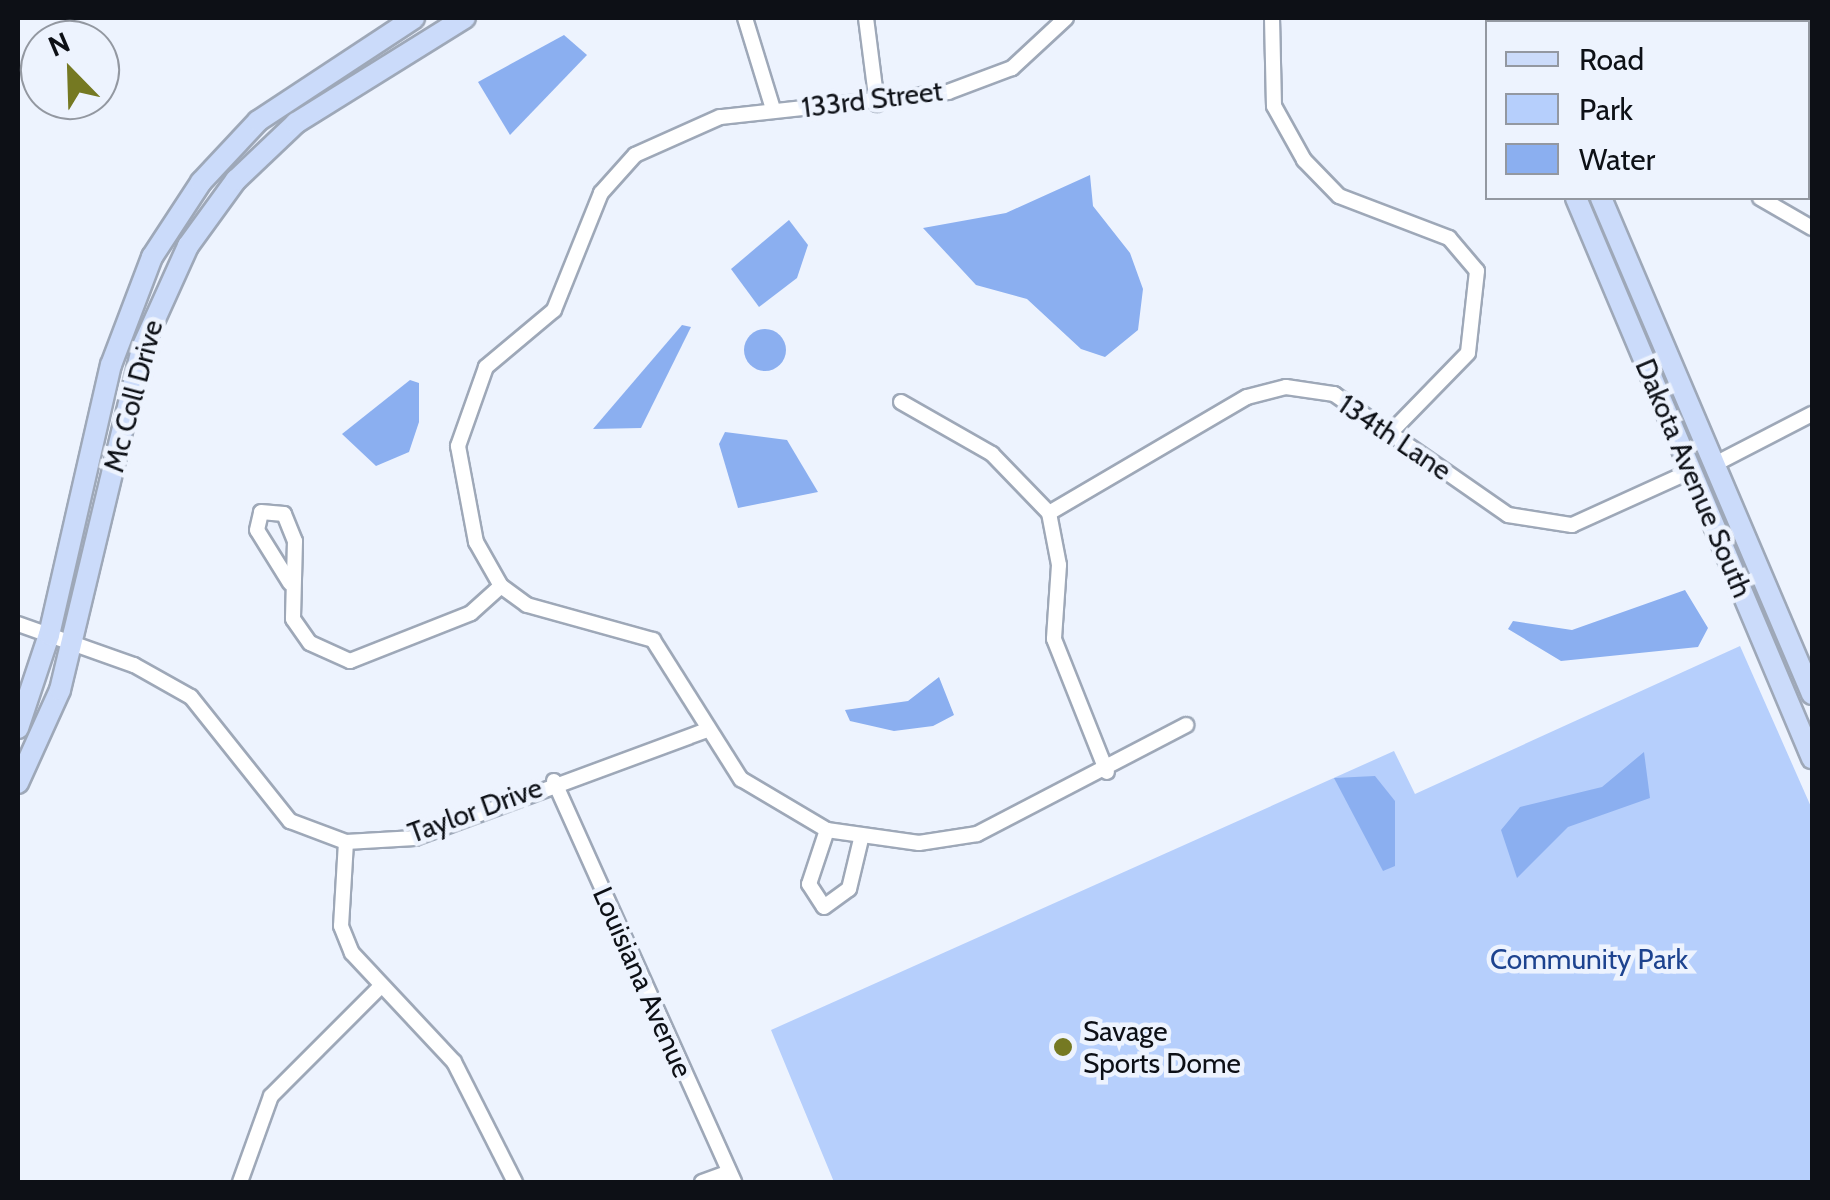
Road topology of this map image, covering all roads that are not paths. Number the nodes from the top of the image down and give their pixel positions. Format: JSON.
{"nodes":[{"id":1,"x":414,"y":18,"type":"edge"},
{"id":2,"x":465,"y":18,"type":"edge"},
{"id":3,"x":744,"y":18,"type":"edge"},
{"id":4,"x":866,"y":18,"type":"edge"},
{"id":5,"x":1066,"y":18,"type":"edge"},
{"id":6,"x":1272,"y":18,"type":"edge"},
{"id":7,"x":877,"y":104,"type":"junction"},
{"id":8,"x":773,"y":109,"type":"junction"},
{"id":9,"x":1577,"y":200,"type":"edge"},
{"id":10,"x":1602,"y":200,"type":"edge"},
{"id":11,"x":1763,"y":200,"type":"edge"},
{"id":12,"x":1812,"y":228,"type":"edge"},
{"id":13,"x":901,"y":402,"type":"dead end"},
{"id":14,"x":1812,"y":414,"type":"edge"},
{"id":15,"x":1393,"y":430,"type":"junction"},
{"id":16,"x":1715,"y":464,"type":"junction"},
{"id":17,"x":1690,"y":471,"type":"junction"},
{"id":18,"x":1049,"y":513,"type":"junction"},
{"id":19,"x":290,"y":583,"type":"junction"},
{"id":20,"x":501,"y":586,"type":"junction"},
{"id":21,"x":18,"y":624,"type":"edge"},
{"id":22,"x":48,"y":635,"type":"junction"},
{"id":23,"x":73,"y":644,"type":"junction"},
{"id":24,"x":1812,"y":694,"type":"edge"},
{"id":25,"x":1186,"y":725,"type":"dead end"},
{"id":26,"x":18,"y":728,"type":"edge"},
{"id":27,"x":704,"y":731,"type":"junction"},
{"id":28,"x":1812,"y":758,"type":"edge"},
{"id":29,"x":1107,"y":772,"type":"junction"},
{"id":30,"x":554,"y":781,"type":"junction"},
{"id":31,"x":18,"y":783,"type":"edge"},
{"id":32,"x":826,"y":830,"type":"junction"},
{"id":33,"x":862,"y":838,"type":"junction"},
{"id":34,"x":346,"y":842,"type":"junction"},
{"id":35,"x":380,"y":987,"type":"junction"},
{"id":36,"x":730,"y":1178,"type":"edge"},
{"id":37,"x":240,"y":1182,"type":"edge"},
{"id":38,"x":514,"y":1182,"type":"edge"},
{"id":39,"x":702,"y":1182,"type":"edge"}],
"edges":[{"from":1,"to":22,"type":"main road","name":"Mc Coll Drive"},
{"from":2,"to":23,"type":"main road","name":"Mc Coll Drive"},
{"from":3,"to":8,"type":"street"},
{"from":4,"to":7,"type":"street"},
{"from":5,"to":7,"type":"street","name":"133rd Street"},
{"from":6,"to":15,"type":"street"},
{"from":7,"to":8,"type":"street","name":"133rd Street"},
{"from":8,"to":20,"type":"street","name":"133rd Street"},
{"from":9,"to":17,"type":"main road","name":"Dakota Avenue South"},
{"from":10,"to":16,"type":"main road","name":"Dakota Avenue South"},
{"from":11,"to":12,"type":"street"},
{"from":13,"to":18,"type":"street"},
{"from":14,"to":16,"type":"street"},
{"from":15,"to":17,"type":"street","name":"134th Lane"},
{"from":15,"to":18,"type":"street","name":"134th Lane"},
{"from":16,"to":24,"type":"main road","name":"Dakota Avenue South"},
{"from":17,"to":28,"type":"main road","name":"Dakota Avenue South"},
{"from":18,"to":29,"type":"street"},
{"from":19,"to":19,"type":"street"},
{"from":19,"to":20,"type":"street"},
{"from":20,"to":27,"type":"street"},
{"from":21,"to":22,"type":"street","name":"Taylor Drive"},
{"from":22,"to":23,"type":"street","name":"Taylor Drive"},
{"from":22,"to":26,"type":"main road","name":"Mc Coll Drive"},
{"from":23,"to":31,"type":"main road","name":"Mc Coll Drive"},
{"from":23,"to":34,"type":"street","name":"Taylor Drive"},
{"from":25,"to":29,"type":"street"},
{"from":27,"to":30,"type":"street","name":"Taylor Drive"},
{"from":27,"to":32,"type":"street"},
{"from":29,"to":33,"type":"street"},
{"from":30,"to":34,"type":"street","name":"Taylor Drive"},
{"from":30,"to":36,"type":"street","name":"Louisiana Avenue"},
{"from":32,"to":33,"type":"street"},
{"from":32,"to":33,"type":"street"},
{"from":34,"to":35,"type":"street"},
{"from":35,"to":37,"type":"street"},
{"from":35,"to":38,"type":"street"},
{"from":36,"to":39,"type":"street"}]}
